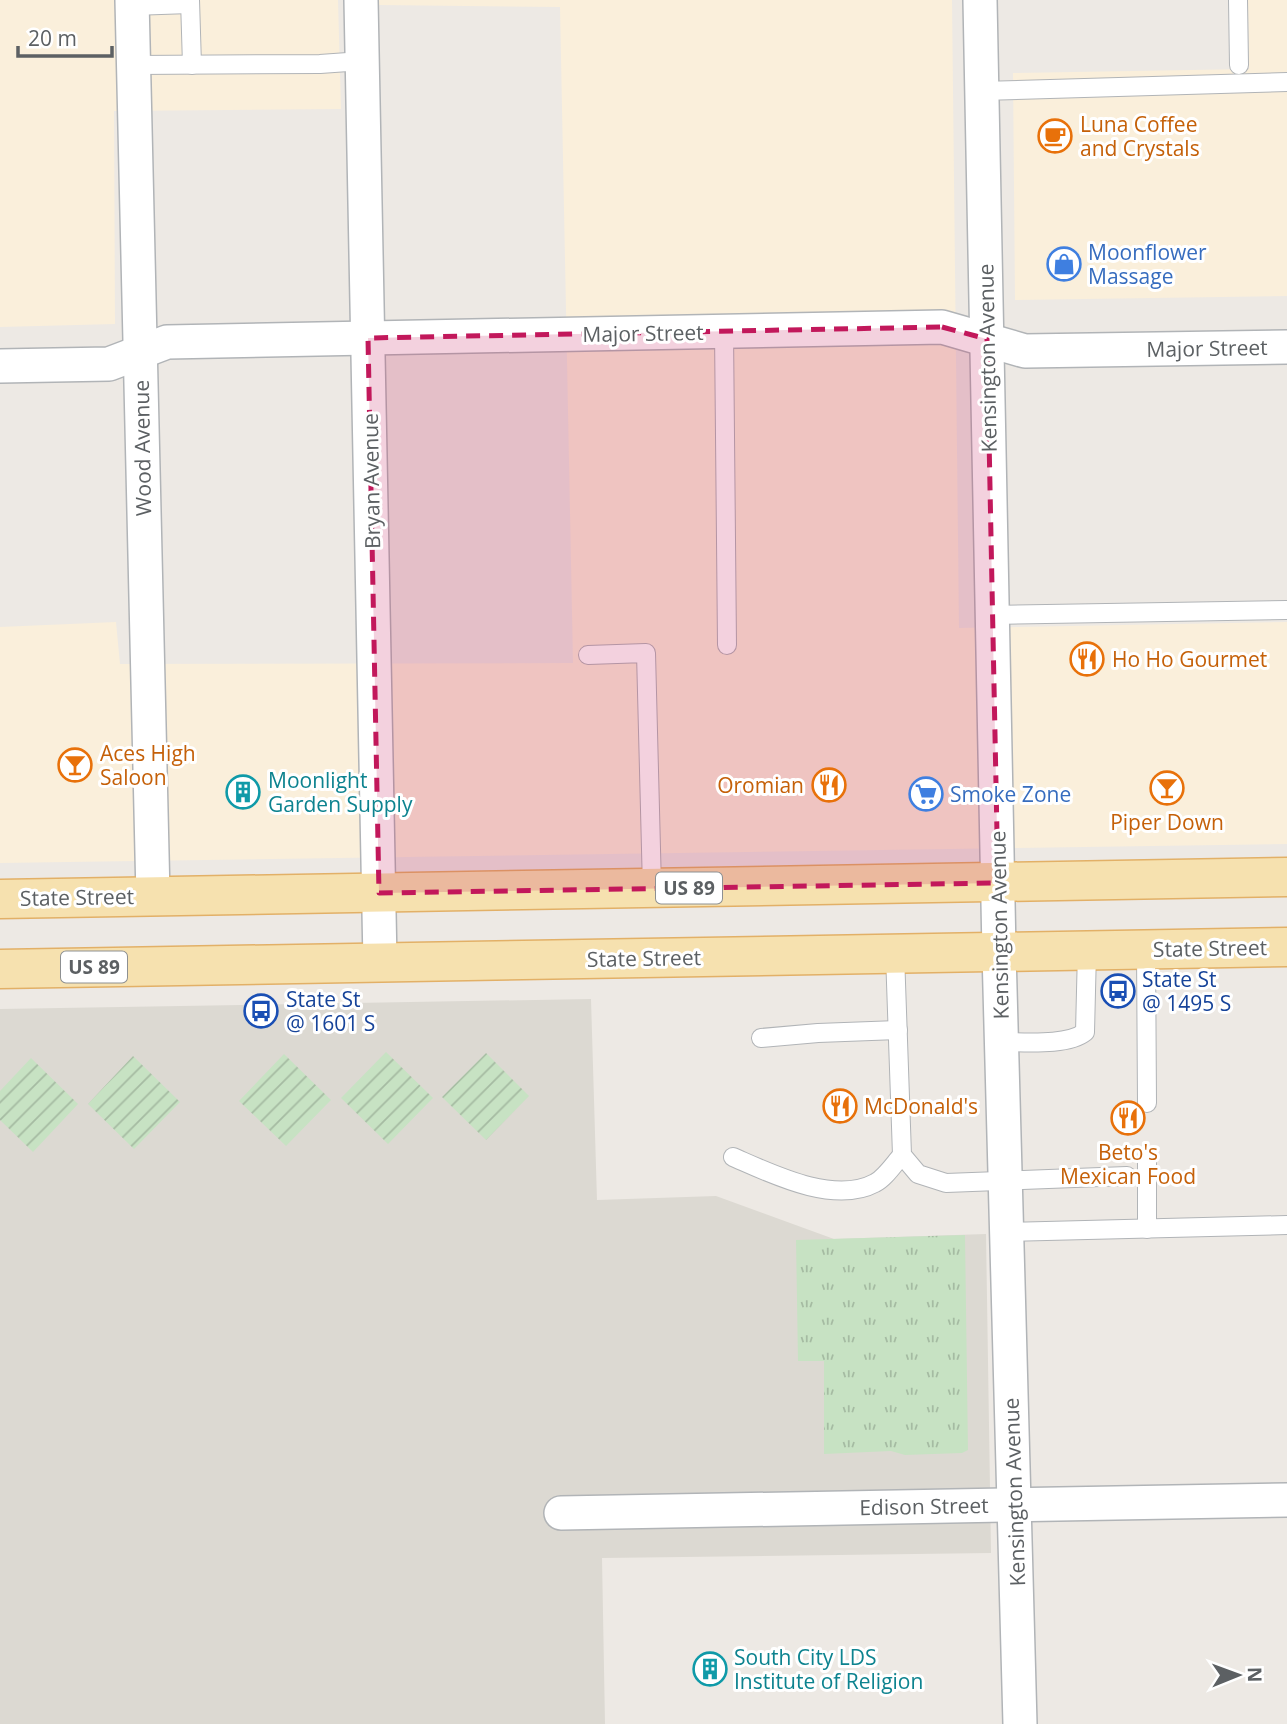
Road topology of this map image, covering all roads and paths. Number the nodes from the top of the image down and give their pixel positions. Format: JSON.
{"nodes":[{"id":1,"x":361,"y":0,"type":"edge"},
{"id":2,"x":980,"y":0,"type":"edge"},
{"id":3,"x":1238,"y":0,"type":"edge"},
{"id":4,"x":190,"y":2,"type":"edge"},
{"id":5,"x":132,"y":3,"type":"edge"},
{"id":6,"x":362,"y":61,"type":"junction"},
{"id":7,"x":133,"y":65,"type":"junction"},
{"id":8,"x":192,"y":65,"type":"junction"},
{"id":9,"x":1239,"y":65,"type":"dead end"},
{"id":10,"x":1287,"y":82,"type":"edge"},
{"id":11,"x":981,"y":91,"type":"junction"},
{"id":12,"x":724,"y":331,"type":"junction"},
{"id":13,"x":368,"y":338,"type":"junction"},
{"id":14,"x":987,"y":339,"type":"junction"},
{"id":15,"x":1287,"y":347,"type":"edge"},
{"id":16,"x":140,"y":352,"type":"junction"},
{"id":17,"x":0,"y":366,"type":"edge"},
{"id":18,"x":1287,"y":610,"type":"edge"},
{"id":19,"x":993,"y":615,"type":"junction"},
{"id":20,"x":727,"y":645,"type":"dead end"},
{"id":21,"x":588,"y":655,"type":"dead end"},
{"id":22,"x":1287,"y":877,"type":"edge"},
{"id":23,"x":998,"y":883,"type":"junction"},
{"id":24,"x":652,"y":888,"type":"junction"},
{"id":25,"x":379,"y":892,"type":"junction"},
{"id":26,"x":153,"y":896,"type":"junction"},
{"id":27,"x":0,"y":899,"type":"edge"},
{"id":28,"x":1287,"y":947,"type":"edge"},
{"id":29,"x":1146,"y":950,"type":"junction"},
{"id":30,"x":1087,"y":951,"type":"junction"},
{"id":31,"x":999,"y":952,"type":"junction"},
{"id":32,"x":895,"y":954,"type":"junction"},
{"id":33,"x":380,"y":962,"type":"junction"},
{"id":34,"x":0,"y":969,"type":"edge"},
{"id":35,"x":898,"y":1030,"type":"junction"},
{"id":36,"x":761,"y":1038,"type":"dead end"},
{"id":37,"x":1002,"y":1042,"type":"junction"},
{"id":38,"x":1147,"y":1103,"type":"dead end"},
{"id":39,"x":902,"y":1155,"type":"junction"},
{"id":40,"x":1147,"y":1156,"type":"dead end"},
{"id":41,"x":733,"y":1157,"type":"dead end"},
{"id":42,"x":1127,"y":1176,"type":"dead end"},
{"id":43,"x":1006,"y":1180,"type":"junction"},
{"id":44,"x":1287,"y":1225,"type":"edge"},
{"id":45,"x":1147,"y":1229,"type":"junction"},
{"id":46,"x":1007,"y":1232,"type":"junction"},
{"id":47,"x":1287,"y":1500,"type":"edge"},
{"id":48,"x":1014,"y":1505,"type":"junction"},
{"id":49,"x":561,"y":1513,"type":"dead end"},
{"id":50,"x":1020,"y":1724,"type":"edge"}],
"edges":[{"from":1,"to":6,"type":"street","name":"Bryan Avenue"},
{"from":2,"to":11,"type":"street","name":"Kensington Avenue"},
{"from":3,"to":9,"type":"lane"},
{"from":4,"to":5,"type":"lane"},
{"from":4,"to":8,"type":"lane"},
{"from":5,"to":7,"type":"street","name":"Wood Avenue"},
{"from":6,"to":8,"type":"lane"},
{"from":6,"to":13,"type":"street","name":"Bryan Avenue"},
{"from":7,"to":8,"type":"lane"},
{"from":7,"to":16,"type":"street","name":"Wood Avenue"},
{"from":10,"to":11,"type":"lane"},
{"from":11,"to":14,"type":"street","name":"Kensington Avenue"},
{"from":12,"to":13,"type":"street","name":"Major Street"},
{"from":12,"to":14,"type":"street","name":"Major Street"},
{"from":12,"to":20,"type":"lane"},
{"from":13,"to":16,"type":"street","name":"Major Street"},
{"from":13,"to":25,"type":"street","name":"Bryan Avenue"},
{"from":14,"to":15,"type":"street","name":"Major Street"},
{"from":14,"to":19,"type":"street","name":"Kensington Avenue"},
{"from":16,"to":17,"type":"street","name":"Major Street"},
{"from":16,"to":26,"type":"street","name":"Wood Avenue"},
{"from":18,"to":19,"type":"lane"},
{"from":19,"to":23,"type":"street","name":"Kensington Avenue"},
{"from":21,"to":24,"type":"lane"},
{"from":22,"to":23,"type":"main road","name":"State Street","number":"US 89"},
{"from":23,"to":24,"type":"main road","name":"State Street","number":"US 89"},
{"from":23,"to":31,"type":"street","name":"Kensington Avenue"},
{"from":24,"to":25,"type":"main road","name":"State Street","number":"US 89"},
{"from":25,"to":26,"type":"main road","name":"State Street","number":"US 89"},
{"from":25,"to":33,"type":"street","name":"Bryan Avenue"},
{"from":26,"to":27,"type":"main road","name":"State Street","number":"US 89"},
{"from":28,"to":29,"type":"main road","name":"State Street","number":"US 89"},
{"from":29,"to":30,"type":"main road","name":"State Street","number":"US 89"},
{"from":29,"to":38,"type":"lane"},
{"from":30,"to":31,"type":"main road","name":"State Street","number":"US 89"},
{"from":30,"to":37,"type":"lane"},
{"from":31,"to":32,"type":"main road","name":"State Street","number":"US 89"},
{"from":31,"to":37,"type":"street","name":"Kensington Avenue"},
{"from":32,"to":33,"type":"main road","name":"State Street","number":"US 89"},
{"from":32,"to":35,"type":"lane"},
{"from":33,"to":34,"type":"main road","name":"State Street","number":"US 89"},
{"from":35,"to":36,"type":"lane"},
{"from":35,"to":39,"type":"lane"},
{"from":37,"to":43,"type":"street","name":"Kensington Avenue"},
{"from":39,"to":41,"type":"lane"},
{"from":39,"to":43,"type":"lane"},
{"from":40,"to":45,"type":"lane"},
{"from":42,"to":43,"type":"lane"},
{"from":43,"to":46,"type":"street","name":"Kensington Avenue"},
{"from":44,"to":45,"type":"lane"},
{"from":45,"to":46,"type":"lane"},
{"from":46,"to":48,"type":"street","name":"Kensington Avenue"},
{"from":47,"to":48,"type":"street","name":"Edison Street"},
{"from":48,"to":49,"type":"street","name":"Edison Street"},
{"from":48,"to":50,"type":"street","name":"Kensington Avenue"}]}
